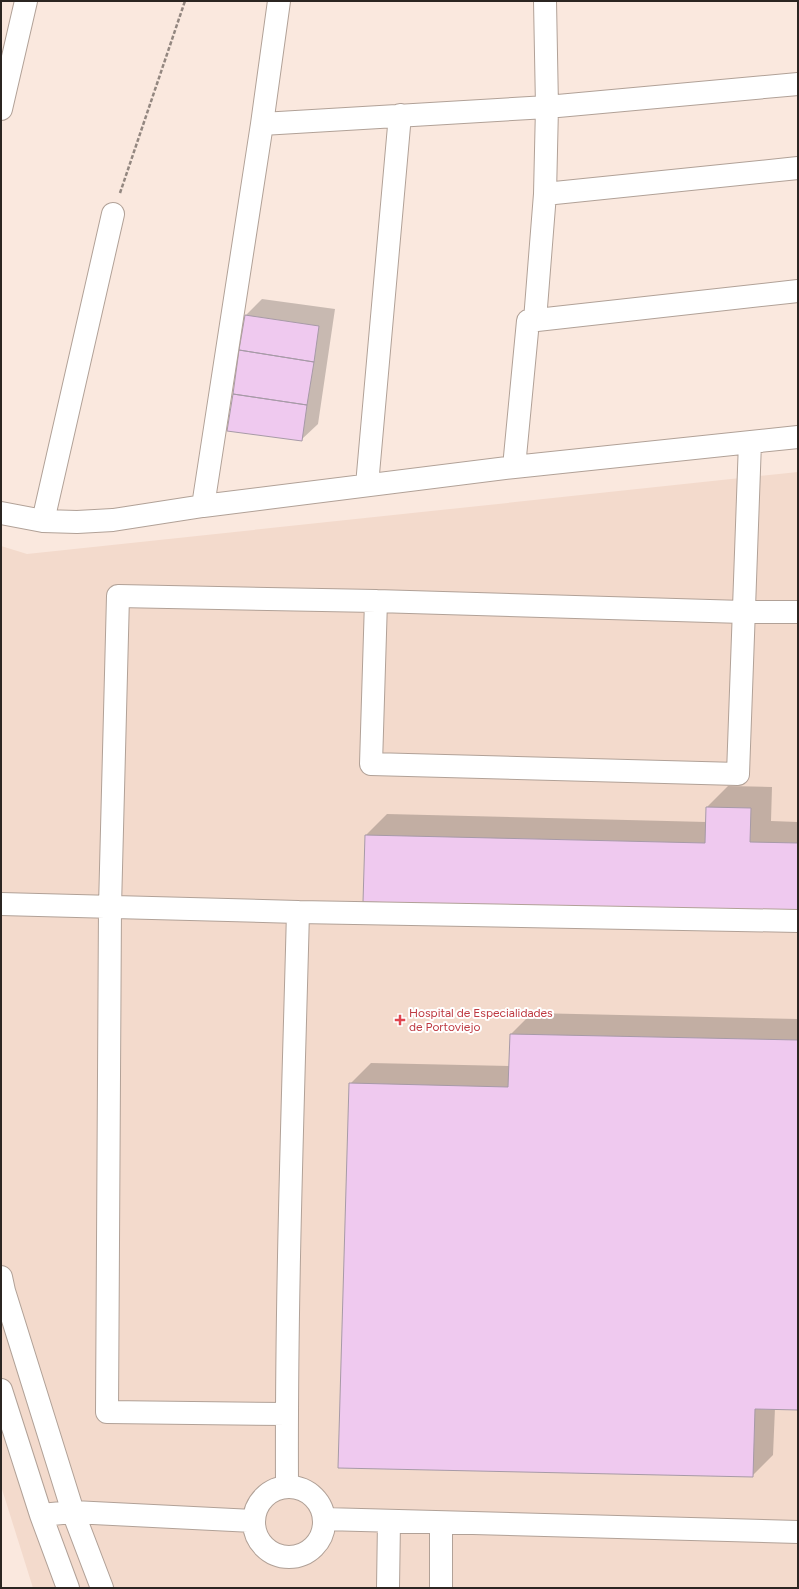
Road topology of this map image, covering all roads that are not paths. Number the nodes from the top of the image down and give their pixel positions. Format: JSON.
{"nodes":[{"id":1,"x":26,"y":1,"type":"edge"},
{"id":2,"x":545,"y":1,"type":"edge"},
{"id":3,"x":281,"y":2,"type":"edge"},
{"id":4,"x":798,"y":84,"type":"edge"},
{"id":5,"x":548,"y":107,"type":"junction"},
{"id":6,"x":1,"y":109,"type":"edge"},
{"id":7,"x":400,"y":115,"type":"junction"},
{"id":8,"x":262,"y":124,"type":"junction"},
{"id":9,"x":798,"y":168,"type":"edge"},
{"id":10,"x":545,"y":194,"type":"junction"},
{"id":11,"x":113,"y":214,"type":"road end"},
{"id":12,"x":798,"y":291,"type":"edge"},
{"id":13,"x":535,"y":320,"type":"junction"},
{"id":14,"x":798,"y":437,"type":"edge"},
{"id":15,"x":750,"y":442,"type":"junction"},
{"id":16,"x":514,"y":467,"type":"junction"},
{"id":17,"x":367,"y":485,"type":"junction"},
{"id":18,"x":203,"y":506,"type":"junction"},
{"id":19,"x":1,"y":513,"type":"edge"},
{"id":20,"x":43,"y":521,"type":"junction"},
{"id":21,"x":376,"y":601,"type":"junction"},
{"id":22,"x":743,"y":612,"type":"junction"},
{"id":23,"x":798,"y":612,"type":"edge"},
{"id":24,"x":1,"y":904,"type":"edge"},
{"id":25,"x":110,"y":907,"type":"junction"},
{"id":26,"x":298,"y":912,"type":"junction"},
{"id":27,"x":798,"y":921,"type":"edge"},
{"id":28,"x":1,"y":1277,"type":"edge"},
{"id":29,"x":1,"y":1390,"type":"edge"},
{"id":30,"x":287,"y":1414,"type":"junction"},
{"id":31,"x":287,"y":1486,"type":"junction"},
{"id":32,"x":74,"y":1512,"type":"junction"},
{"id":33,"x":41,"y":1514,"type":"junction"},
{"id":34,"x":324,"y":1519,"type":"junction"},
{"id":35,"x":253,"y":1521,"type":"junction"},
{"id":36,"x":389,"y":1521,"type":"junction"},
{"id":37,"x":441,"y":1523,"type":"junction"},
{"id":38,"x":798,"y":1532,"type":"edge"},
{"id":39,"x":68,"y":1588,"type":"edge"},
{"id":40,"x":102,"y":1588,"type":"edge"},
{"id":41,"x":388,"y":1588,"type":"edge"},
{"id":42,"x":440,"y":1588,"type":"edge"}],
"edges":[{"from":1,"to":6,"type":"street"},
{"from":2,"to":5,"type":"street"},
{"from":3,"to":8,"type":"street"},
{"from":4,"to":5,"type":"street"},
{"from":5,"to":7,"type":"street"},
{"from":5,"to":10,"type":"street"},
{"from":7,"to":8,"type":"street"},
{"from":7,"to":17,"type":"street"},
{"from":8,"to":18,"type":"street"},
{"from":9,"to":10,"type":"street"},
{"from":10,"to":13,"type":"street"},
{"from":11,"to":20,"type":"street"},
{"from":12,"to":13,"type":"street"},
{"from":13,"to":16,"type":"street"},
{"from":14,"to":15,"type":"street"},
{"from":15,"to":16,"type":"street"},
{"from":15,"to":22,"type":"street"},
{"from":16,"to":17,"type":"street"},
{"from":17,"to":18,"type":"street"},
{"from":18,"to":20,"type":"street"},
{"from":19,"to":20,"type":"street"},
{"from":21,"to":22,"type":"street"},
{"from":21,"to":22,"type":"street"},
{"from":21,"to":25,"type":"street"},
{"from":22,"to":23,"type":"street"},
{"from":24,"to":25,"type":"street"},
{"from":25,"to":26,"type":"street"},
{"from":25,"to":30,"type":"street"},
{"from":26,"to":27,"type":"street"},
{"from":26,"to":30,"type":"street"},
{"from":28,"to":32,"type":"street"},
{"from":29,"to":33,"type":"street"},
{"from":30,"to":31,"type":"street"},
{"from":31,"to":34,"type":"street"},
{"from":31,"to":35,"type":"street"},
{"from":32,"to":33,"type":"street"},
{"from":32,"to":35,"type":"street"},
{"from":32,"to":40,"type":"street"},
{"from":33,"to":39,"type":"street"},
{"from":34,"to":35,"type":"street"},
{"from":34,"to":36,"type":"street"},
{"from":36,"to":37,"type":"street"},
{"from":36,"to":41,"type":"street"},
{"from":37,"to":38,"type":"street"},
{"from":37,"to":42,"type":"street"}]}
